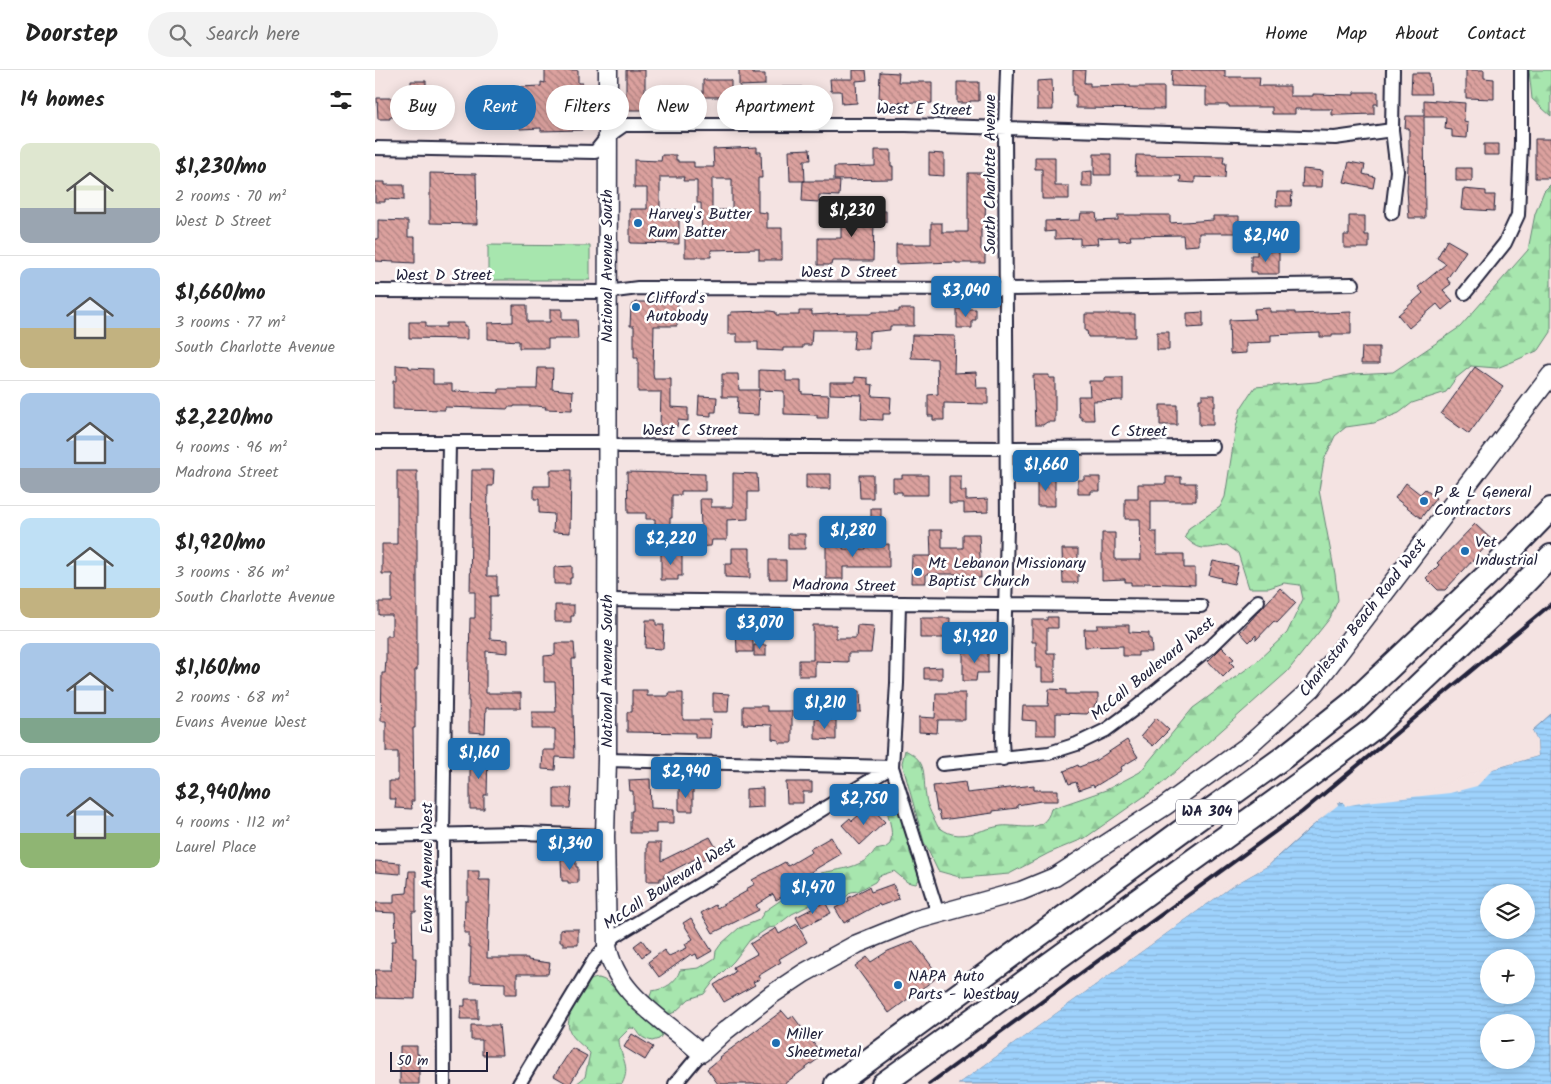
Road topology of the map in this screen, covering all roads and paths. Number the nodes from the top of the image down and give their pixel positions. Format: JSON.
{"nodes":[{"id":1,"x":608,"y":70,"type":"edge"},
{"id":2,"x":1007,"y":70,"type":"edge"},
{"id":3,"x":1393,"y":70,"type":"edge"},
{"id":4,"x":1521,"y":70,"type":"edge"},
{"id":5,"x":1005,"y":128,"type":"junction"},
{"id":6,"x":1393,"y":130,"type":"junction"},
{"id":7,"x":607,"y":137,"type":"junction"},
{"id":8,"x":375,"y":148,"type":"edge"},
{"id":9,"x":1392,"y":213,"type":"dead end"},
{"id":10,"x":1353,"y":284,"type":"dead end"},
{"id":11,"x":1006,"y":289,"type":"junction"},
{"id":12,"x":375,"y":291,"type":"edge"},
{"id":13,"x":607,"y":292,"type":"junction"},
{"id":14,"x":1465,"y":293,"type":"dead end"},
{"id":15,"x":1551,"y":375,"type":"edge"},
{"id":16,"x":375,"y":442,"type":"edge"},
{"id":17,"x":449,"y":442,"type":"junction"},
{"id":18,"x":606,"y":442,"type":"junction"},
{"id":19,"x":1213,"y":447,"type":"dead end"},
{"id":20,"x":1006,"y":448,"type":"junction"},
{"id":21,"x":1551,"y":509,"type":"edge"},
{"id":22,"x":1551,"y":556,"type":"edge"},
{"id":23,"x":607,"y":600,"type":"junction"},
{"id":24,"x":1258,"y":601,"type":"dead end"},
{"id":25,"x":899,"y":603,"type":"junction"},
{"id":26,"x":1004,"y":603,"type":"junction"},
{"id":27,"x":1201,"y":606,"type":"dead end"},
{"id":28,"x":1003,"y":759,"type":"junction"},
{"id":29,"x":607,"y":760,"type":"junction"},
{"id":30,"x":942,"y":764,"type":"dead end"},
{"id":31,"x":892,"y":767,"type":"junction"},
{"id":32,"x":443,"y":835,"type":"junction"},
{"id":33,"x":375,"y":836,"type":"edge"},
{"id":34,"x":605,"y":836,"type":"junction"},
{"id":35,"x":938,"y":914,"type":"junction"},
{"id":36,"x":607,"y":944,"type":"junction"},
{"id":37,"x":701,"y":1053,"type":"junction"},
{"id":38,"x":444,"y":1084,"type":"edge"},
{"id":39,"x":519,"y":1084,"type":"edge"},
{"id":40,"x":675,"y":1084,"type":"edge"},
{"id":41,"x":836,"y":1084,"type":"edge"},
{"id":42,"x":883,"y":1084,"type":"edge"}],
"edges":[{"from":1,"to":7,"type":"main road","name":"National Avenue South"},
{"from":2,"to":5,"type":"street","name":"South Charlotte Avenue"},
{"from":3,"to":6,"type":"street"},
{"from":4,"to":14,"type":"street"},
{"from":5,"to":6,"type":"street","name":"West E Street"},
{"from":5,"to":7,"type":"street","name":"West E Street"},
{"from":5,"to":11,"type":"street","name":"South Charlotte Avenue"},
{"from":6,"to":9,"type":"street"},
{"from":7,"to":8,"type":"street","name":"West E Street"},
{"from":7,"to":13,"type":"main road","name":"National Avenue South"},
{"from":10,"to":11,"type":"street","name":"West D Street"},
{"from":11,"to":13,"type":"street","name":"West D Street"},
{"from":11,"to":20,"type":"street","name":"South Charlotte Avenue"},
{"from":12,"to":13,"type":"street","name":"West D Street"},
{"from":13,"to":18,"type":"main road","name":"National Avenue South"},
{"from":15,"to":35,"type":"main road","name":"Charleston Beach Road West"},
{"from":16,"to":17,"type":"street","name":"West C Street"},
{"from":17,"to":18,"type":"street","name":"West C Street"},
{"from":17,"to":32,"type":"street","name":"Evans Avenue West"},
{"from":18,"to":20,"type":"street","name":"West C Street"},
{"from":18,"to":23,"type":"main road","name":"National Avenue South"},
{"from":19,"to":20,"type":"street","name":"C Street"},
{"from":20,"to":26,"type":"street","name":"South Charlotte Avenue"},
{"from":21,"to":41,"type":"highway","number":"WA 304"},
{"from":22,"to":42,"type":"highway","number":"WA 304"},
{"from":23,"to":25,"type":"street","name":"Madrona Street"},
{"from":23,"to":29,"type":"main road","name":"National Avenue South"},
{"from":24,"to":28,"type":"street","name":"McCall Boulevard West"},
{"from":25,"to":26,"type":"street","name":"Madrona Street"},
{"from":25,"to":31,"type":"street"},
{"from":26,"to":27,"type":"street","name":"Madrona Street"},
{"from":26,"to":28,"type":"street","name":"South Charlotte Avenue"},
{"from":28,"to":30,"type":"street","name":"McCall Boulevard West"},
{"from":29,"to":31,"type":"street"},
{"from":29,"to":34,"type":"main road","name":"National Avenue South"},
{"from":31,"to":35,"type":"street"},
{"from":31,"to":36,"type":"street","name":"McCall Boulevard West"},
{"from":32,"to":33,"type":"street"},
{"from":32,"to":34,"type":"street"},
{"from":32,"to":38,"type":"street","name":"Evans Avenue West"},
{"from":34,"to":36,"type":"main road","name":"National Avenue South"},
{"from":35,"to":37,"type":"main road","name":"Charleston Beach Road West"},
{"from":36,"to":37,"type":"main road","name":"National Avenue South"},
{"from":36,"to":39,"type":"street","name":"McCall Boulevard West"},
{"from":37,"to":40,"type":"street","name":"Charleston Beach Road West"}]}
